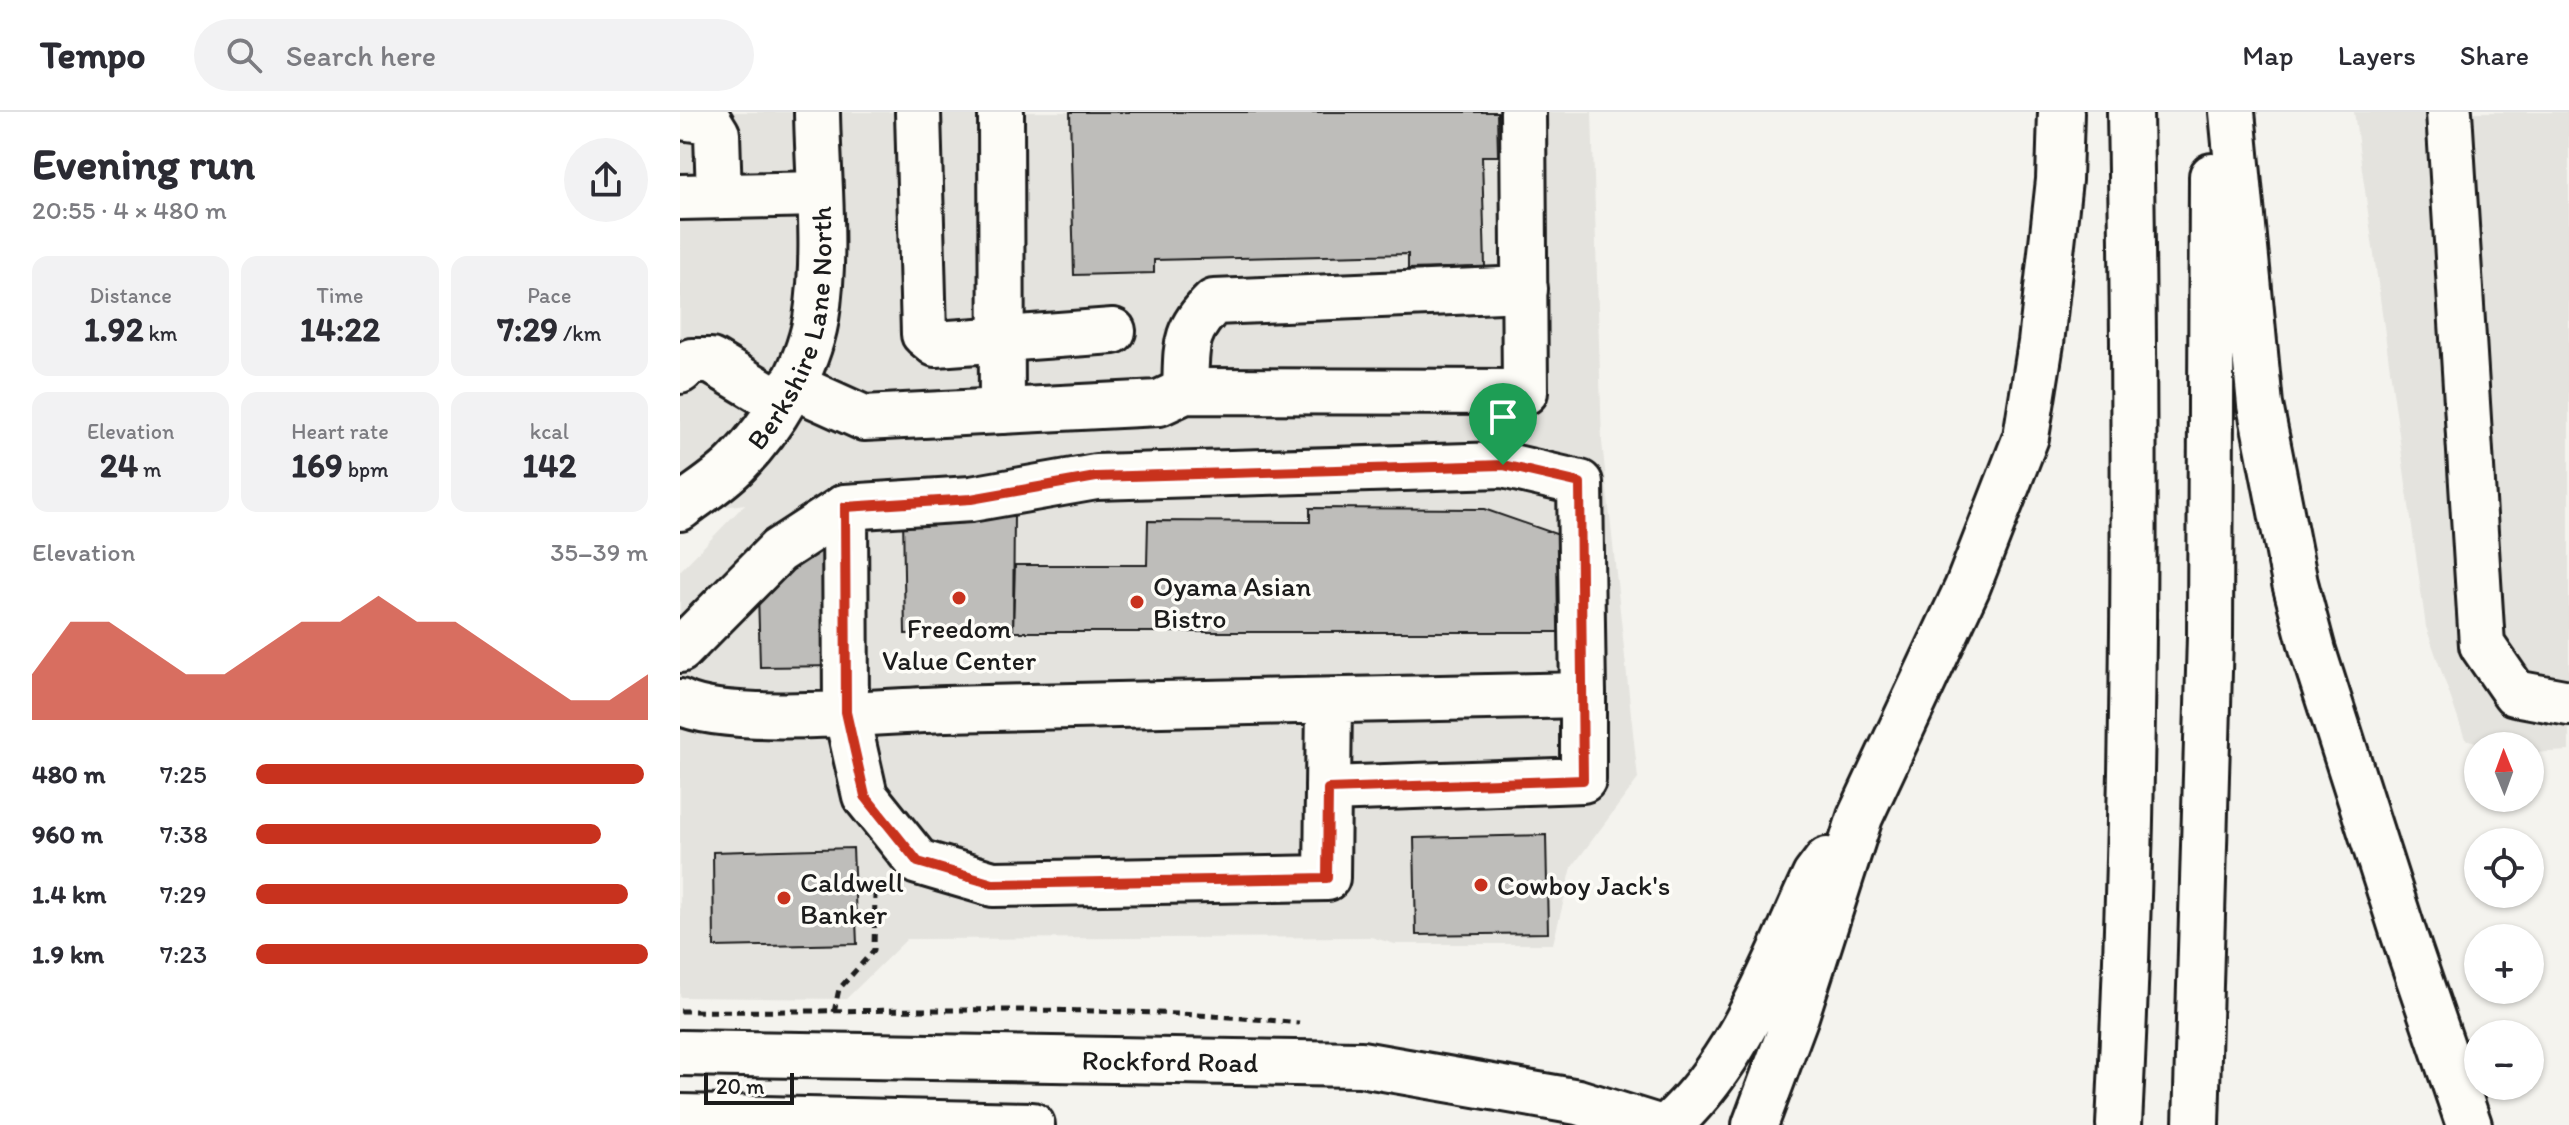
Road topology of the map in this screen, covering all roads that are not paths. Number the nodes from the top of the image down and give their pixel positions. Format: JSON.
{"nodes":[{"id":1,"x":817,"y":112,"type":"edge"},
{"id":2,"x":918,"y":112,"type":"edge"},
{"id":3,"x":1001,"y":112,"type":"edge"},
{"id":4,"x":1523,"y":112,"type":"edge"},
{"id":5,"x":2061,"y":112,"type":"edge"},
{"id":6,"x":2130,"y":112,"type":"edge"},
{"id":7,"x":2211,"y":112,"type":"edge"},
{"id":8,"x":2232,"y":112,"type":"edge"},
{"id":9,"x":2449,"y":112,"type":"edge"},
{"id":10,"x":680,"y":117,"type":"edge"},
{"id":11,"x":819,"y":194,"type":"junction"},
{"id":12,"x":699,"y":196,"type":"edge"},
{"id":13,"x":1525,"y":289,"type":"junction"},
{"id":14,"x":1113,"y":331,"type":"dead end"},
{"id":15,"x":1004,"y":337,"type":"junction"},
{"id":16,"x":680,"y":371,"type":"edge"},
{"id":17,"x":1185,"y":391,"type":"junction"},
{"id":18,"x":786,"y":394,"type":"junction"},
{"id":19,"x":1002,"y":411,"type":"junction"},
{"id":20,"x":845,"y":507,"type":"junction"},
{"id":21,"x":680,"y":508,"type":"edge"},
{"id":22,"x":680,"y":650,"type":"edge"},
{"id":23,"x":1583,"y":695,"type":"junction"},
{"id":24,"x":1329,"y":701,"type":"junction"},
{"id":25,"x":2569,"y":703,"type":"edge"},
{"id":26,"x":683,"y":711,"type":"edge"},
{"id":27,"x":846,"y":712,"type":"junction"},
{"id":28,"x":1328,"y":789,"type":"junction"},
{"id":29,"x":1860,"y":817,"type":"junction"},
{"id":30,"x":680,"y":1053,"type":"edge"},
{"id":31,"x":680,"y":1117,"type":"edge"},
{"id":32,"x":1032,"y":1125,"type":"edge"},
{"id":33,"x":1652,"y":1125,"type":"edge"},
{"id":34,"x":1669,"y":1125,"type":"edge"},
{"id":35,"x":1755,"y":1125,"type":"edge"},
{"id":36,"x":2119,"y":1125,"type":"edge"},
{"id":37,"x":2196,"y":1125,"type":"edge"},
{"id":38,"x":2469,"y":1125,"type":"edge"}],
"edges":[{"from":1,"to":11,"type":"main road","name":"Berkshire Lane North"},
{"from":2,"to":15,"type":"main road"},
{"from":3,"to":15,"type":"main road"},
{"from":4,"to":13,"type":"main road"},
{"from":5,"to":29,"type":"main road"},
{"from":6,"to":36,"type":"main road"},
{"from":7,"to":37,"type":"main road"},
{"from":8,"to":38,"type":"main road"},
{"from":9,"to":25,"type":"main road"},
{"from":10,"to":12,"type":"main road"},
{"from":11,"to":12,"type":"main road"},
{"from":11,"to":18,"type":"main road","name":"Berkshire Lane North"},
{"from":13,"to":17,"type":"main road"},
{"from":13,"to":17,"type":"main road"},
{"from":14,"to":15,"type":"main road"},
{"from":15,"to":19,"type":"main road"},
{"from":16,"to":18,"type":"main road"},
{"from":17,"to":19,"type":"main road"},
{"from":18,"to":19,"type":"main road"},
{"from":18,"to":21,"type":"main road","name":"Berkshire Lane North"},
{"from":20,"to":22,"type":"main road"},
{"from":20,"to":23,"type":"main road"},
{"from":20,"to":27,"type":"main road"},
{"from":23,"to":24,"type":"main road"},
{"from":23,"to":28,"type":"main road"},
{"from":24,"to":27,"type":"main road"},
{"from":24,"to":28,"type":"main road"},
{"from":26,"to":27,"type":"main road"},
{"from":27,"to":28,"type":"main road"},
{"from":29,"to":34,"type":"main road"},
{"from":29,"to":35,"type":"main road"},
{"from":30,"to":33,"type":"main road","name":"Rockford Road"},
{"from":31,"to":32,"type":"main road"}]}
